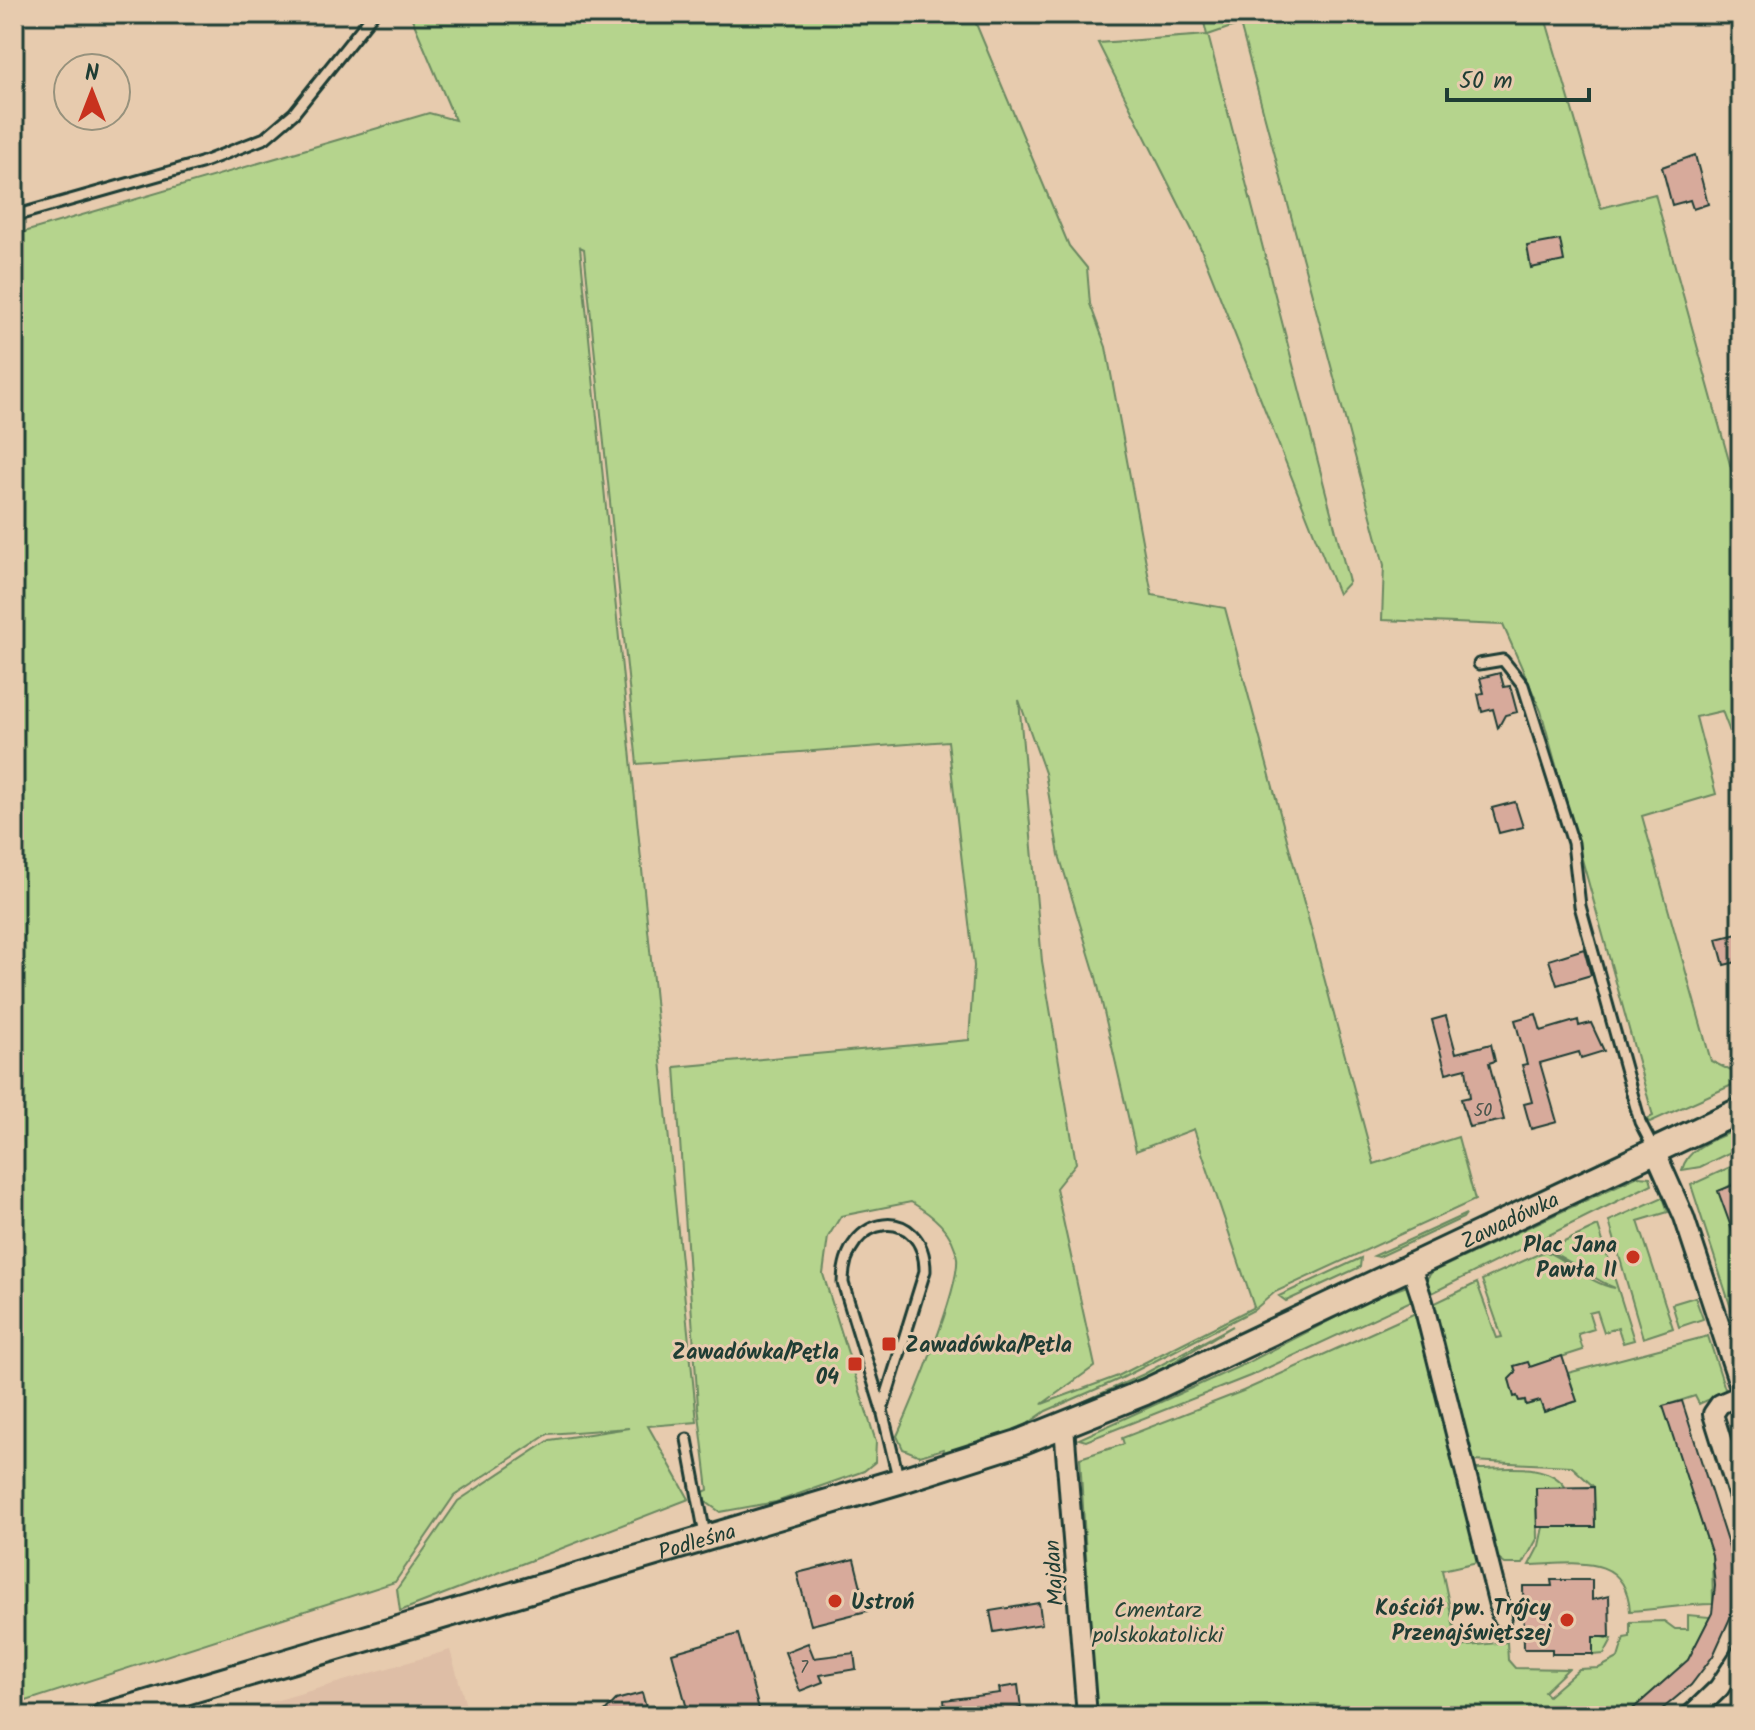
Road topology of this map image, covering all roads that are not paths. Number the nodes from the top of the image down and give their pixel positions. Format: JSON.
{"nodes":[{"id":1,"x":373,"y":14,"type":"edge"},
{"id":2,"x":14,"y":216,"type":"edge"},
{"id":3,"x":1479,"y":664,"type":"dead end"},
{"id":4,"x":1741,"y":1110,"type":"edge"},
{"id":5,"x":1654,"y":1149,"type":"junction"},
{"id":6,"x":1410,"y":1263,"type":"junction"},
{"id":7,"x":1275,"y":1328,"type":"joint"},
{"id":8,"x":1733,"y":1341,"type":"edge"},
{"id":9,"x":1741,"y":1393,"type":"edge"},
{"id":10,"x":882,"y":1410,"type":"junction"},
{"id":11,"x":1064,"y":1426,"type":"junction"},
{"id":12,"x":687,"y":1439,"type":"dead end"},
{"id":13,"x":899,"y":1481,"type":"junction"},
{"id":14,"x":1741,"y":1504,"type":"edge"},
{"id":15,"x":705,"y":1535,"type":"junction"},
{"id":16,"x":1502,"y":1617,"type":"dead end"},
{"id":17,"x":1741,"y":1654,"type":"edge"},
{"id":18,"x":104,"y":1716,"type":"edge"},
{"id":19,"x":1087,"y":1716,"type":"edge"},
{"id":20,"x":1690,"y":1716,"type":"edge"}],
"edges":[{"from":1,"to":2,"type":"lane"},
{"from":3,"to":5,"type":"lane"},
{"from":4,"to":5,"type":"main road","name":"Zawadówka"},
{"from":5,"to":6,"type":"main road","name":"Zawadówka"},
{"from":5,"to":8,"type":"street"},
{"from":6,"to":7,"type":"main road","name":"Zawadówka"},
{"from":6,"to":16,"type":"street"},
{"from":7,"to":11,"type":"main road","name":"Podleśna"},
{"from":8,"to":9,"type":"street"},
{"from":9,"to":14,"type":"street"},
{"from":10,"to":10,"type":"lane"},
{"from":10,"to":13,"type":"lane"},
{"from":11,"to":13,"type":"main road","name":"Podleśna"},
{"from":11,"to":19,"type":"street","name":"Majdan"},
{"from":12,"to":15,"type":"lane"},
{"from":13,"to":15,"type":"main road","name":"Podleśna"},
{"from":15,"to":18,"type":"main road","name":"Podleśna"},
{"from":17,"to":20,"type":"street"}]}
